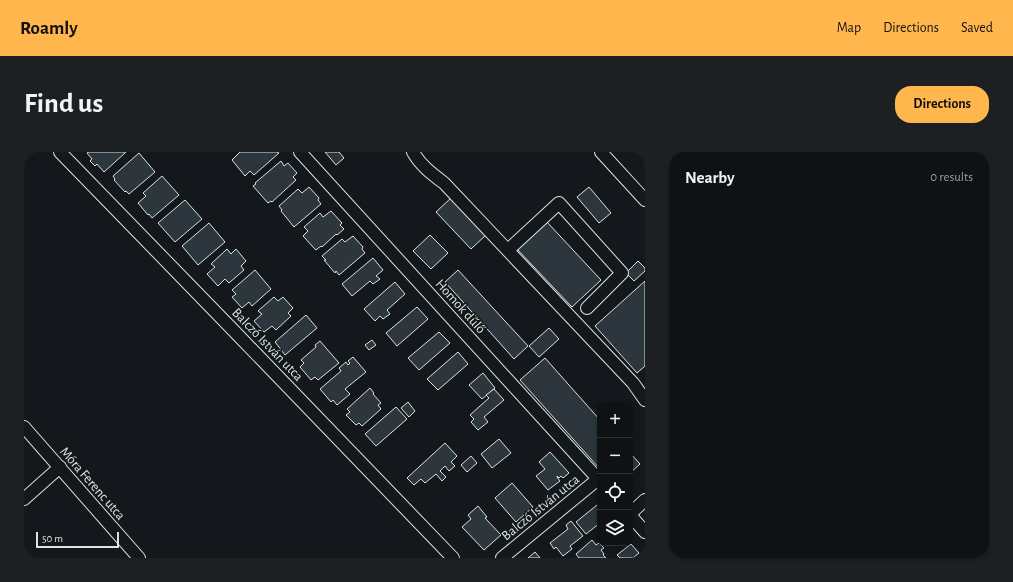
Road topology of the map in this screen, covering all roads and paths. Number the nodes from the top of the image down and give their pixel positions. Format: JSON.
{"nodes":[{"id":1,"x":60,"y":152,"type":"edge"},
{"id":2,"x":300,"y":152,"type":"edge"},
{"id":3,"x":413,"y":152,"type":"edge"},
{"id":4,"x":601,"y":152,"type":"edge"},
{"id":5,"x":645,"y":200,"type":"edge"},
{"id":6,"x":508,"y":250,"type":"junction"},
{"id":7,"x":587,"y":308,"type":"dead end"},
{"id":8,"x":645,"y":400,"type":"edge"},
{"id":9,"x":24,"y":427,"type":"edge"},
{"id":10,"x":60,"y":468,"type":"junction"},
{"id":11,"x":597,"y":478,"type":"edge"},
{"id":12,"x":597,"y":482,"type":"edge"},
{"id":13,"x":24,"y":499,"type":"edge"},
{"id":14,"x":645,"y":500,"type":"edge"},
{"id":15,"x":633,"y":512,"type":"edge"},
{"id":16,"x":633,"y":518,"type":"edge"},
{"id":17,"x":645,"y":532,"type":"edge"},
{"id":18,"x":139,"y":558,"type":"edge"},
{"id":19,"x":452,"y":558,"type":"edge"},
{"id":20,"x":502,"y":558,"type":"edge"}],
"edges":[{"from":1,"to":19,"type":"street","name":"Balczó István utca"},
{"from":2,"to":11,"type":"street","name":"Homok dűlő"},
{"from":3,"to":6,"type":"street"},
{"from":4,"to":5,"type":"street"},
{"from":6,"to":7,"type":"street"},
{"from":6,"to":8,"type":"street"},
{"from":9,"to":10,"type":"street","name":"Móra Ferenc utca"},
{"from":10,"to":13,"type":"street"},
{"from":10,"to":18,"type":"street","name":"Móra Ferenc utca"},
{"from":12,"to":20,"type":"street","name":"Balczó István utca"},
{"from":14,"to":15,"type":"street"},
{"from":16,"to":17,"type":"street"}]}
